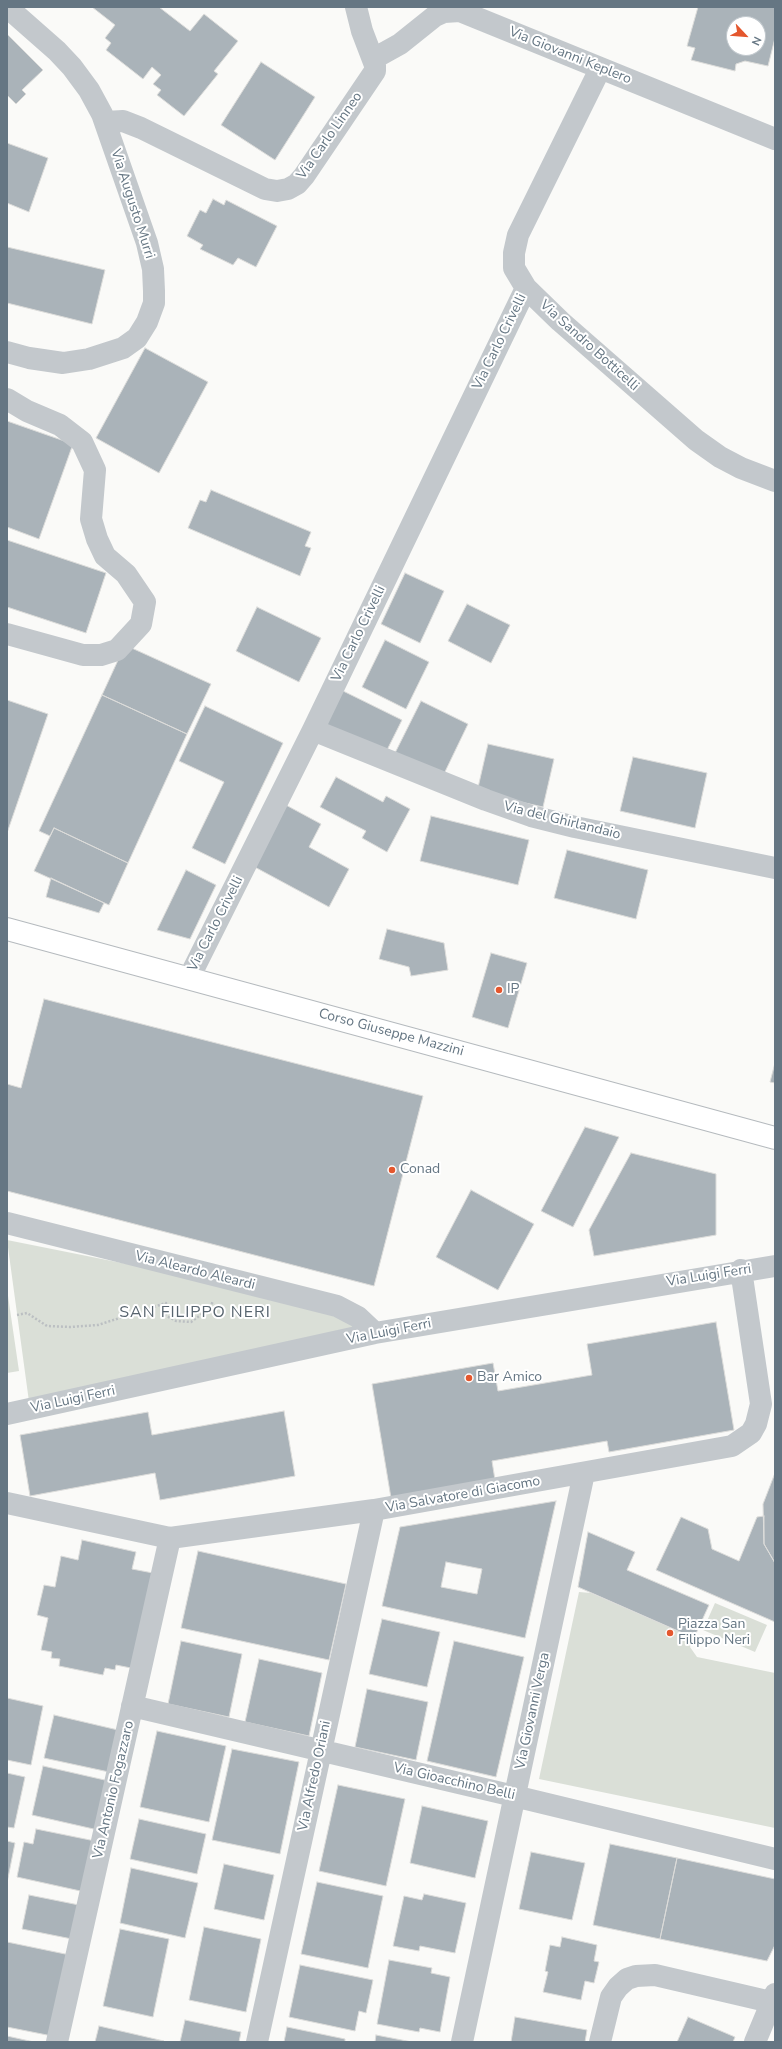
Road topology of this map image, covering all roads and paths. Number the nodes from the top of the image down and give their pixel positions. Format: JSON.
{"nodes":[{"id":1,"x":7,"y":7,"type":"edge"},
{"id":2,"x":356,"y":7,"type":"edge"},
{"id":3,"x":373,"y":59,"type":"junction"},
{"id":4,"x":600,"y":69,"type":"junction"},
{"id":5,"x":106,"y":122,"type":"junction"},
{"id":6,"x":775,"y":140,"type":"edge"},
{"id":7,"x":526,"y":288,"type":"junction"},
{"id":8,"x":7,"y":352,"type":"edge"},
{"id":9,"x":7,"y":399,"type":"edge"},
{"id":10,"x":775,"y":481,"type":"edge"},
{"id":11,"x":7,"y":634,"type":"edge"},
{"id":12,"x":313,"y":730,"type":"junction"},
{"id":13,"x":775,"y":868,"type":"edge"},
{"id":14,"x":7,"y":929,"type":"edge"},
{"id":15,"x":189,"y":978,"type":"junction"},
{"id":16,"x":775,"y":1138,"type":"edge"},
{"id":17,"x":7,"y":1223,"type":"edge"},
{"id":18,"x":775,"y":1266,"type":"edge"},
{"id":19,"x":741,"y":1270,"type":"junction"},
{"id":20,"x":218,"y":1276,"type":"junction"},
{"id":21,"x":17,"y":1315,"type":"dead end"},
{"id":22,"x":375,"y":1333,"type":"junction"},
{"id":23,"x":7,"y":1414,"type":"edge"},
{"id":24,"x":584,"y":1474,"type":"junction"},
{"id":25,"x":7,"y":1503,"type":"edge"},
{"id":26,"x":374,"y":1510,"type":"junction"},
{"id":27,"x":170,"y":1538,"type":"junction"},
{"id":28,"x":132,"y":1706,"type":"junction"},
{"id":29,"x":321,"y":1751,"type":"junction"},
{"id":30,"x":514,"y":1796,"type":"junction"},
{"id":31,"x":775,"y":1859,"type":"edge"},
{"id":32,"x":773,"y":1998,"type":"edge"},
{"id":33,"x":57,"y":2042,"type":"edge"},
{"id":34,"x":257,"y":2042,"type":"edge"},
{"id":35,"x":462,"y":2042,"type":"edge"},
{"id":36,"x":600,"y":2042,"type":"edge"},
{"id":37,"x":755,"y":2042,"type":"edge"}],
"edges":[{"from":1,"to":5,"type":"street","name":"Via Augusto Murri"},
{"from":2,"to":3,"type":"street","name":"Via Carlo Linneo"},
{"from":3,"to":4,"type":"street","name":"Via Giovanni Keplero"},
{"from":3,"to":5,"type":"street","name":"Via Carlo Linneo"},
{"from":4,"to":6,"type":"street","name":"Via Giovanni Keplero"},
{"from":4,"to":7,"type":"street","name":"Via Sandro Botticelli"},
{"from":5,"to":8,"type":"street","name":"Via Augusto Murri"},
{"from":7,"to":10,"type":"street","name":"Via Sandro Botticelli"},
{"from":7,"to":12,"type":"street","name":"Via Carlo Crivelli"},
{"from":9,"to":11,"type":"street"},
{"from":12,"to":13,"type":"street","name":"Via del Ghirlandaio"},
{"from":12,"to":15,"type":"street","name":"Via Carlo Crivelli"},
{"from":14,"to":15,"type":"main road","name":"Corso Giuseppe Mazzini"},
{"from":15,"to":16,"type":"main road","name":"Corso Giuseppe Mazzini"},
{"from":17,"to":20,"type":"street","name":"Via Aleardo Aleardi"},
{"from":18,"to":19,"type":"street","name":"Via Luigi Ferri"},
{"from":19,"to":22,"type":"street","name":"Via Luigi Ferri"},
{"from":19,"to":24,"type":"street","name":"Via Salvatore di Giacomo"},
{"from":20,"to":21,"type":"path"},
{"from":20,"to":22,"type":"street","name":"Via Aleardo Aleardi"},
{"from":22,"to":23,"type":"street","name":"Via Luigi Ferri"},
{"from":24,"to":26,"type":"street","name":"Via Salvatore di Giacomo"},
{"from":24,"to":30,"type":"street","name":"Via Giovanni Verga"},
{"from":25,"to":27,"type":"street","name":"Via Salvatore di Giacomo"},
{"from":26,"to":27,"type":"street","name":"Via Salvatore di Giacomo"},
{"from":26,"to":29,"type":"street","name":"Via Alfredo Oriani"},
{"from":27,"to":28,"type":"street","name":"Via Antonio Fogazzaro"},
{"from":28,"to":29,"type":"street","name":"Via Gioacchino Belli"},
{"from":28,"to":33,"type":"street","name":"Via Antonio Fogazzaro"},
{"from":29,"to":30,"type":"street","name":"Via Gioacchino Belli"},
{"from":29,"to":34,"type":"street","name":"Via Alfredo Oriani"},
{"from":30,"to":31,"type":"street","name":"Via Gioacchino Belli"},
{"from":30,"to":35,"type":"street","name":"Via Giovanni Verga"},
{"from":32,"to":36,"type":"street"},
{"from":32,"to":37,"type":"street"}]}
